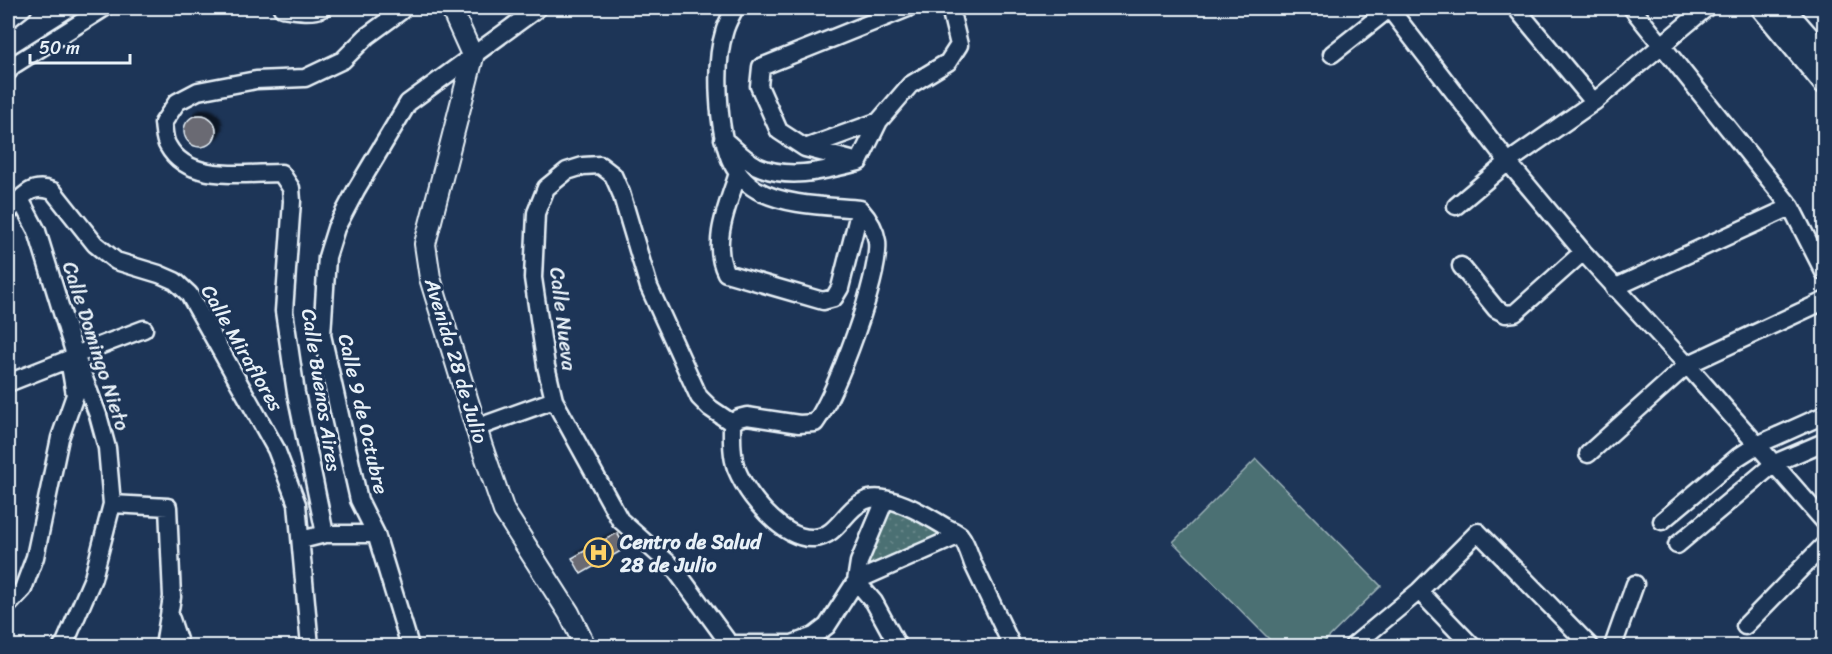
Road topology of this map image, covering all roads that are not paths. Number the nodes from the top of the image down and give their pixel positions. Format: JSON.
{"nodes":[{"id":1,"x":23,"y":8,"type":"edge"},
{"id":2,"x":104,"y":8,"type":"edge"},
{"id":3,"x":282,"y":8,"type":"edge"},
{"id":4,"x":323,"y":8,"type":"edge"},
{"id":5,"x":451,"y":8,"type":"edge"},
{"id":6,"x":538,"y":8,"type":"edge"},
{"id":7,"x":735,"y":8,"type":"edge"},
{"id":8,"x":908,"y":8,"type":"edge"},
{"id":9,"x":950,"y":8,"type":"edge"},
{"id":10,"x":1389,"y":8,"type":"edge"},
{"id":11,"x":1515,"y":8,"type":"edge"},
{"id":12,"x":1632,"y":8,"type":"edge"},
{"id":13,"x":1706,"y":8,"type":"edge"},
{"id":14,"x":1763,"y":8,"type":"edge"},
{"id":15,"x":1781,"y":8,"type":"edge"},
{"id":16,"x":401,"y":12,"type":"dead end"},
{"id":17,"x":8,"y":20,"type":"edge"},
{"id":18,"x":1663,"y":45,"type":"junction"},
{"id":19,"x":1332,"y":54,"type":"dead end"},
{"id":20,"x":1824,"y":56,"type":"edge"},
{"id":21,"x":473,"y":57,"type":"junction"},
{"id":22,"x":8,"y":72,"type":"edge"},
{"id":23,"x":1824,"y":82,"type":"edge"},
{"id":24,"x":1594,"y":102,"type":"junction"},
{"id":25,"x":879,"y":121,"type":"junction"},
{"id":26,"x":723,"y":139,"type":"junction"},
{"id":27,"x":805,"y":148,"type":"junction"},
{"id":28,"x":859,"y":162,"type":"junction"},
{"id":29,"x":1508,"y":162,"type":"junction"},
{"id":30,"x":738,"y":173,"type":"junction"},
{"id":31,"x":26,"y":194,"type":"junction"},
{"id":32,"x":1456,"y":206,"type":"dead end"},
{"id":33,"x":1791,"y":207,"type":"junction"},
{"id":34,"x":860,"y":209,"type":"junction"},
{"id":35,"x":8,"y":214,"type":"edge"},
{"id":36,"x":1583,"y":252,"type":"junction"},
{"id":37,"x":1461,"y":266,"type":"dead end"},
{"id":38,"x":1824,"y":272,"type":"edge"},
{"id":39,"x":1614,"y":288,"type":"junction"},
{"id":40,"x":1824,"y":301,"type":"edge"},
{"id":41,"x":144,"y":329,"type":"dead end"},
{"id":42,"x":72,"y":357,"type":"junction"},
{"id":43,"x":1687,"y":365,"type":"junction"},
{"id":44,"x":8,"y":383,"type":"edge"},
{"id":45,"x":554,"y":400,"type":"junction"},
{"id":46,"x":1824,"y":415,"type":"edge"},
{"id":47,"x":732,"y":423,"type":"junction"},
{"id":48,"x":476,"y":428,"type":"junction"},
{"id":49,"x":1824,"y":442,"type":"edge"},
{"id":50,"x":1756,"y":445,"type":"junction"},
{"id":51,"x":1588,"y":454,"type":"dead end"},
{"id":52,"x":1775,"y":463,"type":"junction"},
{"id":53,"x":885,"y":500,"type":"junction"},
{"id":54,"x":112,"y":504,"type":"junction"},
{"id":55,"x":1662,"y":521,"type":"dead end"},
{"id":56,"x":1824,"y":521,"type":"edge"},
{"id":57,"x":326,"y":534,"type":"junction"},
{"id":58,"x":376,"y":534,"type":"junction"},
{"id":59,"x":960,"y":535,"type":"junction"},
{"id":60,"x":301,"y":540,"type":"junction"},
{"id":61,"x":1677,"y":545,"type":"dead end"},
{"id":62,"x":1824,"y":545,"type":"edge"},
{"id":63,"x":856,"y":581,"type":"junction"},
{"id":64,"x":1635,"y":584,"type":"dead end"},
{"id":65,"x":1419,"y":591,"type":"junction"},
{"id":66,"x":8,"y":605,"type":"edge"},
{"id":67,"x":170,"y":615,"type":"junction"},
{"id":68,"x":1745,"y":626,"type":"dead end"},
{"id":69,"x":731,"y":645,"type":"edge"},
{"id":70,"x":62,"y":646,"type":"edge"},
{"id":71,"x":164,"y":646,"type":"edge"},
{"id":72,"x":180,"y":646,"type":"edge"},
{"id":73,"x":310,"y":646,"type":"edge"},
{"id":74,"x":410,"y":646,"type":"edge"},
{"id":75,"x":585,"y":646,"type":"edge"},
{"id":76,"x":898,"y":646,"type":"edge"},
{"id":77,"x":1012,"y":646,"type":"edge"},
{"id":78,"x":1353,"y":646,"type":"edge"},
{"id":79,"x":1472,"y":646,"type":"edge"},
{"id":80,"x":1590,"y":646,"type":"edge"},
{"id":81,"x":1614,"y":646,"type":"edge"}],
"edges":[{"from":1,"to":17,"type":"street"},
{"from":2,"to":22,"type":"street"},
{"from":3,"to":4,"type":"street"},
{"from":5,"to":21,"type":"street"},
{"from":6,"to":21,"type":"street","name":"Calle 9 de Octubre"},
{"from":7,"to":26,"type":"street"},
{"from":8,"to":27,"type":"street"},
{"from":9,"to":25,"type":"street"},
{"from":10,"to":19,"type":"street"},
{"from":10,"to":29,"type":"street"},
{"from":11,"to":24,"type":"street"},
{"from":12,"to":18,"type":"street"},
{"from":13,"to":18,"type":"street"},
{"from":14,"to":23,"type":"main road"},
{"from":15,"to":20,"type":"main road"},
{"from":16,"to":57,"type":"street","name":"Calle Buenos Aires"},
{"from":18,"to":24,"type":"street"},
{"from":18,"to":33,"type":"street"},
{"from":21,"to":48,"type":"street","name":"Avenida 28 de Julio"},
{"from":21,"to":58,"type":"street","name":"Calle 9 de Octubre"},
{"from":24,"to":29,"type":"street"},
{"from":25,"to":27,"type":"street"},
{"from":25,"to":28,"type":"street"},
{"from":26,"to":28,"type":"street"},
{"from":26,"to":30,"type":"street"},
{"from":27,"to":28,"type":"street"},
{"from":29,"to":32,"type":"street"},
{"from":29,"to":36,"type":"street"},
{"from":30,"to":34,"type":"street"},
{"from":30,"to":34,"type":"street"},
{"from":31,"to":35,"type":"street"},
{"from":31,"to":42,"type":"street","name":"Calle Domingo Nieto"},
{"from":31,"to":60,"type":"street","name":"Calle Miraflores"},
{"from":33,"to":38,"type":"street"},
{"from":33,"to":39,"type":"street"},
{"from":34,"to":47,"type":"street"},
{"from":36,"to":37,"type":"street"},
{"from":36,"to":39,"type":"street"},
{"from":39,"to":43,"type":"street"},
{"from":40,"to":43,"type":"street"},
{"from":41,"to":42,"type":"street"},
{"from":42,"to":44,"type":"street"},
{"from":42,"to":54,"type":"street","name":"Calle Domingo Nieto"},
{"from":42,"to":66,"type":"street"},
{"from":43,"to":50,"type":"street"},
{"from":43,"to":51,"type":"street"},
{"from":45,"to":47,"type":"street","name":"Calle Nueva"},
{"from":45,"to":48,"type":"street"},
{"from":45,"to":69,"type":"street","name":"Calle Nueva"},
{"from":46,"to":50,"type":"street"},
{"from":47,"to":53,"type":"street"},
{"from":48,"to":75,"type":"street","name":"Avenida 28 de Julio"},
{"from":49,"to":52,"type":"street"},
{"from":50,"to":52,"type":"street"},
{"from":50,"to":55,"type":"street"},
{"from":52,"to":56,"type":"street"},
{"from":52,"to":61,"type":"street"},
{"from":53,"to":59,"type":"street"},
{"from":53,"to":63,"type":"street"},
{"from":54,"to":67,"type":"street"},
{"from":54,"to":70,"type":"street","name":"Calle Domingo Nieto"},
{"from":57,"to":58,"type":"street"},
{"from":57,"to":60,"type":"street"},
{"from":58,"to":74,"type":"street","name":"Calle 9 de Octubre"},
{"from":59,"to":63,"type":"street"},
{"from":59,"to":77,"type":"street"},
{"from":60,"to":73,"type":"street","name":"Calle Miraflores"},
{"from":62,"to":68,"type":"street"},
{"from":63,"to":69,"type":"street"},
{"from":63,"to":76,"type":"street"},
{"from":64,"to":81,"type":"street"},
{"from":65,"to":78,"type":"street"},
{"from":65,"to":79,"type":"street"},
{"from":65,"to":80,"type":"street"},
{"from":67,"to":71,"type":"street"},
{"from":67,"to":72,"type":"street"}]}
